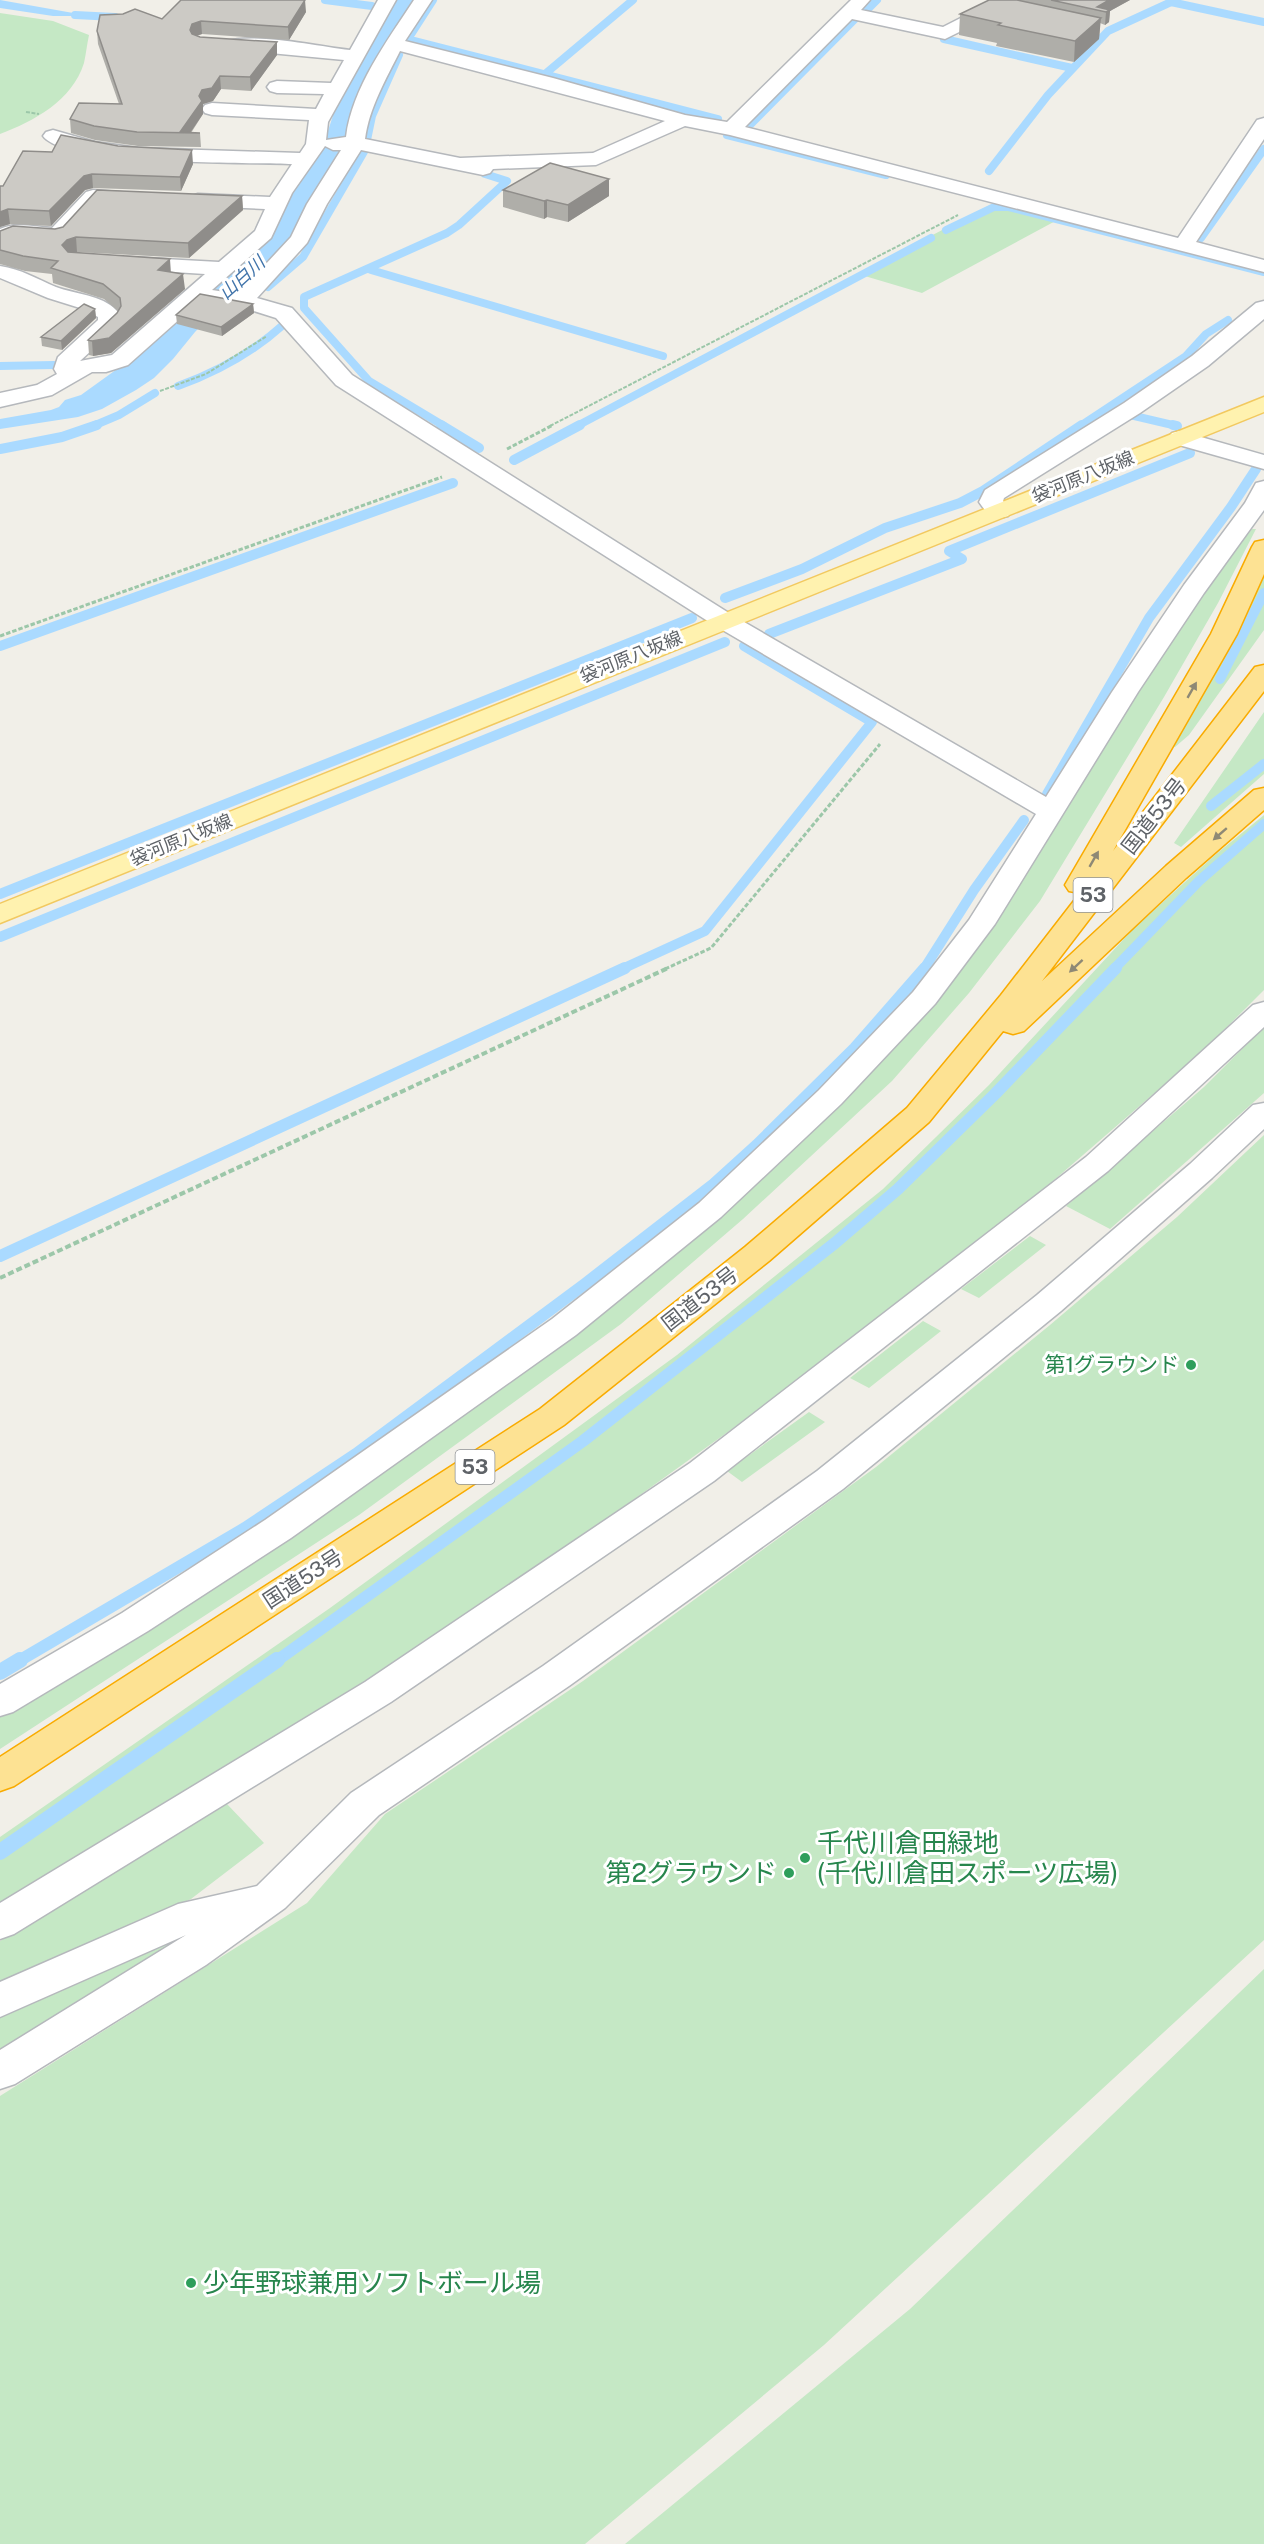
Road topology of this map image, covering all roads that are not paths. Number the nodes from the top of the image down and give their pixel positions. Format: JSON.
{"nodes":[{"id":1,"x":387,"y":0,"type":"edge"},
{"id":2,"x":423,"y":0,"type":"edge"},
{"id":3,"x":1010,"y":0,"type":"edge"},
{"id":4,"x":855,"y":6,"type":"edge"},
{"id":5,"x":993,"y":8,"type":"junction"},
{"id":6,"x":1025,"y":15,"type":"edge"},
{"id":7,"x":212,"y":43,"type":"edge"},
{"id":8,"x":394,"y":44,"type":"junction"},
{"id":9,"x":357,"y":56,"type":"junction"},
{"id":10,"x":277,"y":87,"type":"dead end"},
{"id":11,"x":338,"y":89,"type":"junction"},
{"id":12,"x":212,"y":109,"type":"dead end"},
{"id":13,"x":323,"y":115,"type":"junction"},
{"id":14,"x":683,"y":120,"type":"junction"},
{"id":15,"x":1264,"y":124,"type":"edge"},
{"id":16,"x":731,"y":129,"type":"junction"},
{"id":17,"x":52,"y":136,"type":"dead end"},
{"id":18,"x":355,"y":143,"type":"junction"},
{"id":19,"x":311,"y":151,"type":"junction"},
{"id":20,"x":462,"y":164,"type":"junction"},
{"id":21,"x":523,"y":178,"type":"edge"},
{"id":22,"x":177,"y":184,"type":"junction"},
{"id":23,"x":279,"y":199,"type":"junction"},
{"id":24,"x":0,"y":238,"type":"edge"},
{"id":25,"x":1184,"y":245,"type":"junction"},
{"id":26,"x":111,"y":262,"type":"edge"},
{"id":27,"x":1264,"y":266,"type":"edge"},
{"id":28,"x":224,"y":269,"type":"junction"},
{"id":29,"x":0,"y":272,"type":"edge"},
{"id":30,"x":195,"y":294,"type":"junction"},
{"id":31,"x":243,"y":301,"type":"junction"},
{"id":32,"x":1264,"y":308,"type":"edge"},
{"id":33,"x":74,"y":374,"type":"junction"},
{"id":34,"x":0,"y":400,"type":"edge"},
{"id":35,"x":1264,"y":404,"type":"edge"},
{"id":36,"x":1180,"y":438,"type":"junction"},
{"id":37,"x":1264,"y":462,"type":"edge"},
{"id":38,"x":1264,"y":488,"type":"edge"},
{"id":39,"x":999,"y":510,"type":"junction"},
{"id":40,"x":1264,"y":548,"type":"edge"},
{"id":41,"x":723,"y":620,"type":"junction"},
{"id":42,"x":1264,"y":673,"type":"edge"},
{"id":43,"x":1264,"y":796,"type":"edge"},
{"id":44,"x":1052,"y":812,"type":"junction"},
{"id":45,"x":0,"y":914,"type":"edge"},
{"id":46,"x":1012,"y":1000,"type":"junction"},
{"id":47,"x":1264,"y":1011,"type":"edge"},
{"id":48,"x":1264,"y":1112,"type":"edge"},
{"id":49,"x":918,"y":1115,"type":"junction"},
{"id":50,"x":0,"y":1702,"type":"edge"},
{"id":51,"x":0,"y":1776,"type":"edge"},
{"id":52,"x":272,"y":1897,"type":"junction"},
{"id":53,"x":0,"y":1923,"type":"edge"},
{"id":54,"x":0,"y":2000,"type":"edge"},
{"id":55,"x":0,"y":2072,"type":"edge"}],
"edges":[{"from":1,"to":9,"type":"street"},
{"from":2,"to":8,"type":"street"},
{"from":3,"to":5,"type":"street"},
{"from":4,"to":5,"type":"street"},
{"from":4,"to":16,"type":"street"},
{"from":5,"to":6,"type":"street"},
{"from":7,"to":9,"type":"street"},
{"from":8,"to":14,"type":"street"},
{"from":8,"to":18,"type":"street"},
{"from":9,"to":11,"type":"street"},
{"from":10,"to":11,"type":"street"},
{"from":11,"to":13,"type":"street"},
{"from":12,"to":13,"type":"street"},
{"from":13,"to":19,"type":"street"},
{"from":14,"to":16,"type":"street"},
{"from":14,"to":20,"type":"street"},
{"from":15,"to":25,"type":"street"},
{"from":16,"to":25,"type":"street"},
{"from":17,"to":22,"type":"street"},
{"from":18,"to":19,"type":"street"},
{"from":18,"to":20,"type":"street"},
{"from":18,"to":31,"type":"street"},
{"from":19,"to":22,"type":"street"},
{"from":19,"to":23,"type":"street"},
{"from":20,"to":21,"type":"street"},
{"from":22,"to":23,"type":"street"},
{"from":22,"to":24,"type":"street"},
{"from":23,"to":28,"type":"street"},
{"from":25,"to":27,"type":"street"},
{"from":26,"to":28,"type":"street"},
{"from":28,"to":30,"type":"street"},
{"from":29,"to":33,"type":"street"},
{"from":30,"to":31,"type":"street"},
{"from":30,"to":33,"type":"street"},
{"from":31,"to":41,"type":"street"},
{"from":32,"to":39,"type":"street"},
{"from":33,"to":34,"type":"street"},
{"from":35,"to":36,"type":"main road","name":"袋河原八坂線"},
{"from":36,"to":37,"type":"street"},
{"from":36,"to":39,"type":"main road","name":"袋河原八坂線"},
{"from":38,"to":44,"type":"street"},
{"from":39,"to":41,"type":"main road","name":"袋河原八坂線"},
{"from":46,"to":40,"type":"highway","one_way":true},
{"from":41,"to":44,"type":"street"},
{"from":41,"to":45,"type":"main road","name":"袋河原八坂線"},
{"from":42,"to":46,"type":"highway","name":"国道53号","number":"53"},
{"from":43,"to":49,"type":"highway","one_way":true},
{"from":44,"to":50,"type":"street"},
{"from":46,"to":49,"type":"highway","name":"国道53号","number":"53"},
{"from":47,"to":53,"type":"street"},
{"from":48,"to":52,"type":"street"},
{"from":49,"to":51,"type":"highway","name":"国道53号","number":"53"},
{"from":52,"to":54,"type":"street"},
{"from":52,"to":55,"type":"street"}]}
